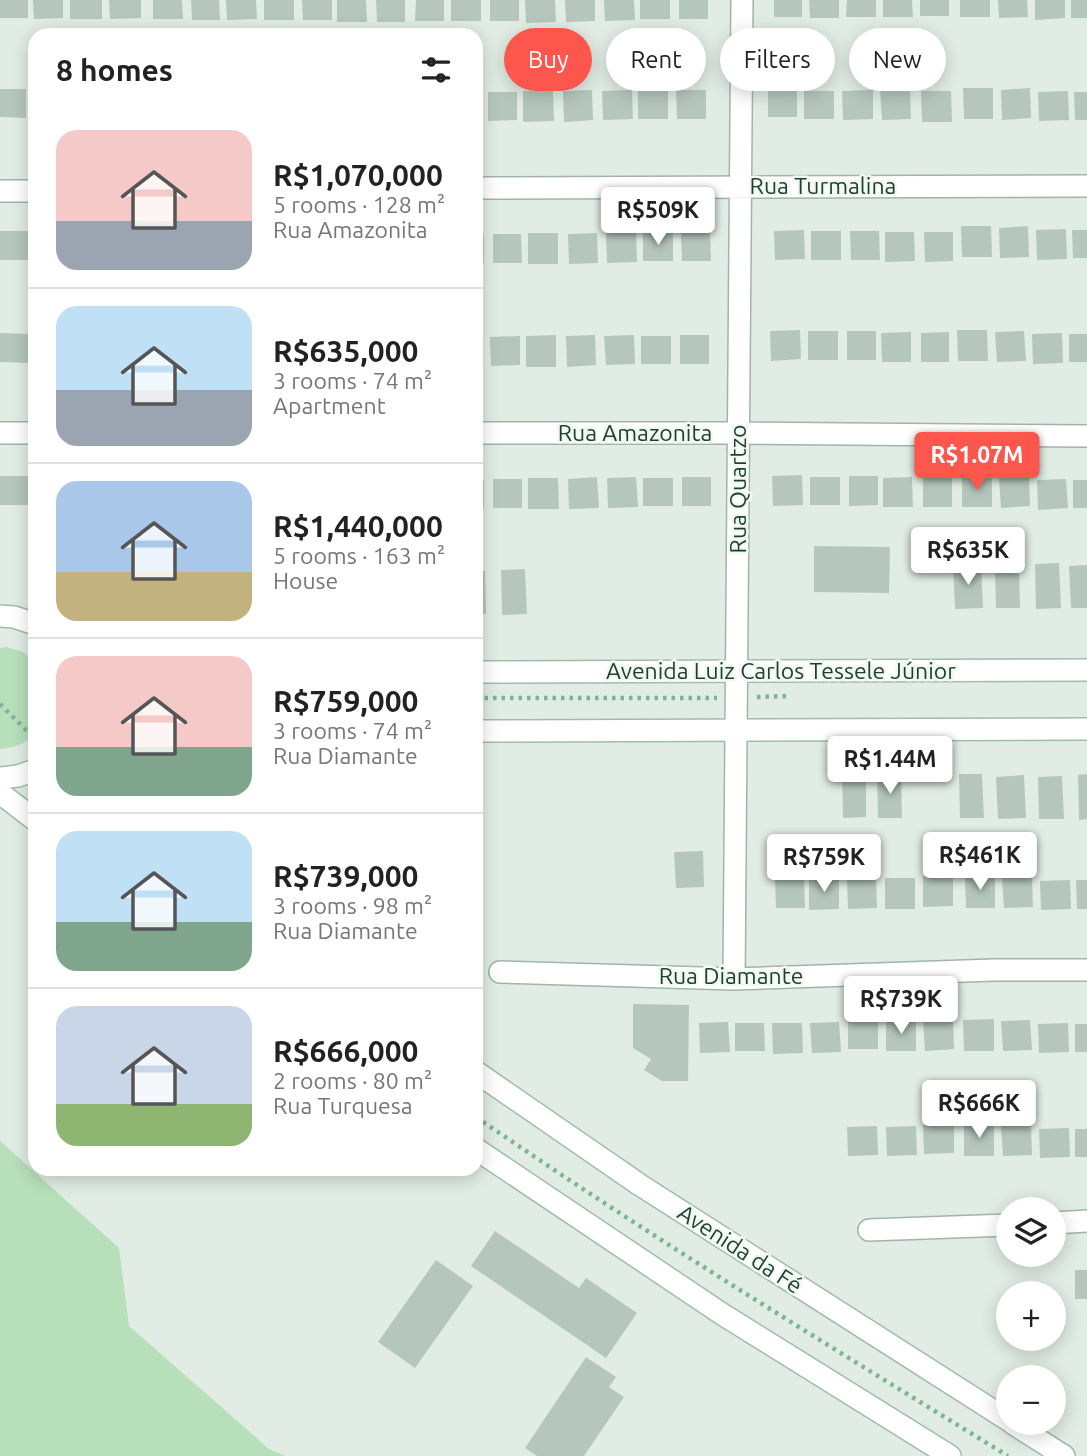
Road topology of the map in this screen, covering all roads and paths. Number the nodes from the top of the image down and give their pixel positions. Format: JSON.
{"nodes":[{"id":1,"x":742,"y":0,"type":"edge"},
{"id":2,"x":740,"y":186,"type":"junction"},
{"id":3,"x":1087,"y":186,"type":"edge"},
{"id":4,"x":483,"y":188,"type":"edge"},
{"id":5,"x":0,"y":191,"type":"edge"},
{"id":6,"x":28,"y":191,"type":"edge"},
{"id":7,"x":0,"y":433,"type":"edge"},
{"id":8,"x":28,"y":433,"type":"edge"},
{"id":9,"x":483,"y":433,"type":"edge"},
{"id":10,"x":739,"y":433,"type":"junction"},
{"id":11,"x":1087,"y":436,"type":"edge"},
{"id":12,"x":0,"y":616,"type":"edge"},
{"id":13,"x":28,"y":622,"type":"edge"},
{"id":14,"x":737,"y":670,"type":"junction"},
{"id":15,"x":1087,"y":670,"type":"edge"},
{"id":16,"x":483,"y":672,"type":"edge"},
{"id":17,"x":0,"y":704,"type":"edge"},
{"id":18,"x":736,"y":729,"type":"junction"},
{"id":19,"x":1087,"y":729,"type":"edge"},
{"id":20,"x":483,"y":731,"type":"edge"},
{"id":21,"x":28,"y":733,"type":"edge"},
{"id":22,"x":28,"y":772,"type":"edge"},
{"id":23,"x":0,"y":778,"type":"edge"},
{"id":24,"x":0,"y":793,"type":"edge"},
{"id":25,"x":28,"y":815,"type":"edge"},
{"id":26,"x":1087,"y":970,"type":"edge"},
{"id":27,"x":500,"y":972,"type":"dead end"},
{"id":28,"x":734,"y":979,"type":"junction"},
{"id":29,"x":483,"y":1078,"type":"edge"},
{"id":30,"x":483,"y":1122,"type":"edge"},
{"id":31,"x":483,"y":1154,"type":"edge"},
{"id":32,"x":1087,"y":1222,"type":"edge"},
{"id":33,"x":1066,"y":1223,"type":"edge"},
{"id":34,"x":996,"y":1225,"type":"edge"},
{"id":35,"x":869,"y":1230,"type":"dead end"},
{"id":36,"x":996,"y":1413,"type":"edge"},
{"id":37,"x":1031,"y":1435,"type":"edge"},
{"id":38,"x":950,"y":1456,"type":"edge"},
{"id":39,"x":1008,"y":1456,"type":"edge"},
{"id":40,"x":1064,"y":1456,"type":"edge"}],
"edges":[{"from":1,"to":2,"type":"street","name":"Rua Quartzo"},
{"from":2,"to":3,"type":"street","name":"Rua Turmalina"},
{"from":2,"to":4,"type":"street","name":"Rua Turmalina"},
{"from":2,"to":10,"type":"street","name":"Rua Quartzo"},
{"from":5,"to":6,"type":"street"},
{"from":7,"to":8,"type":"street"},
{"from":9,"to":10,"type":"street","name":"Rua Amazonita"},
{"from":10,"to":11,"type":"street","name":"Rua Amazonita"},
{"from":10,"to":14,"type":"street","name":"Rua Quartzo"},
{"from":12,"to":13,"type":"street"},
{"from":14,"to":15,"type":"street","name":"Avenida Luiz Carlos Tessele Júnior"},
{"from":14,"to":16,"type":"street","name":"Avenida Luiz Carlos Tessele Júnior"},
{"from":14,"to":18,"type":"street","name":"Rua Quartzo"},
{"from":17,"to":21,"type":"path"},
{"from":18,"to":19,"type":"street"},
{"from":18,"to":20,"type":"street"},
{"from":18,"to":28,"type":"street","name":"Rua Quartzo"},
{"from":22,"to":23,"type":"street"},
{"from":24,"to":25,"type":"street"},
{"from":26,"to":28,"type":"street","name":"Rua Diamante"},
{"from":27,"to":28,"type":"street","name":"Rua Diamante"},
{"from":29,"to":36,"type":"street","name":"Avenida da Fé"},
{"from":30,"to":39,"type":"path"},
{"from":31,"to":38,"type":"street"},
{"from":32,"to":33,"type":"street"},
{"from":34,"to":35,"type":"street"},
{"from":37,"to":40,"type":"street","name":"Avenida da Fé"}]}
